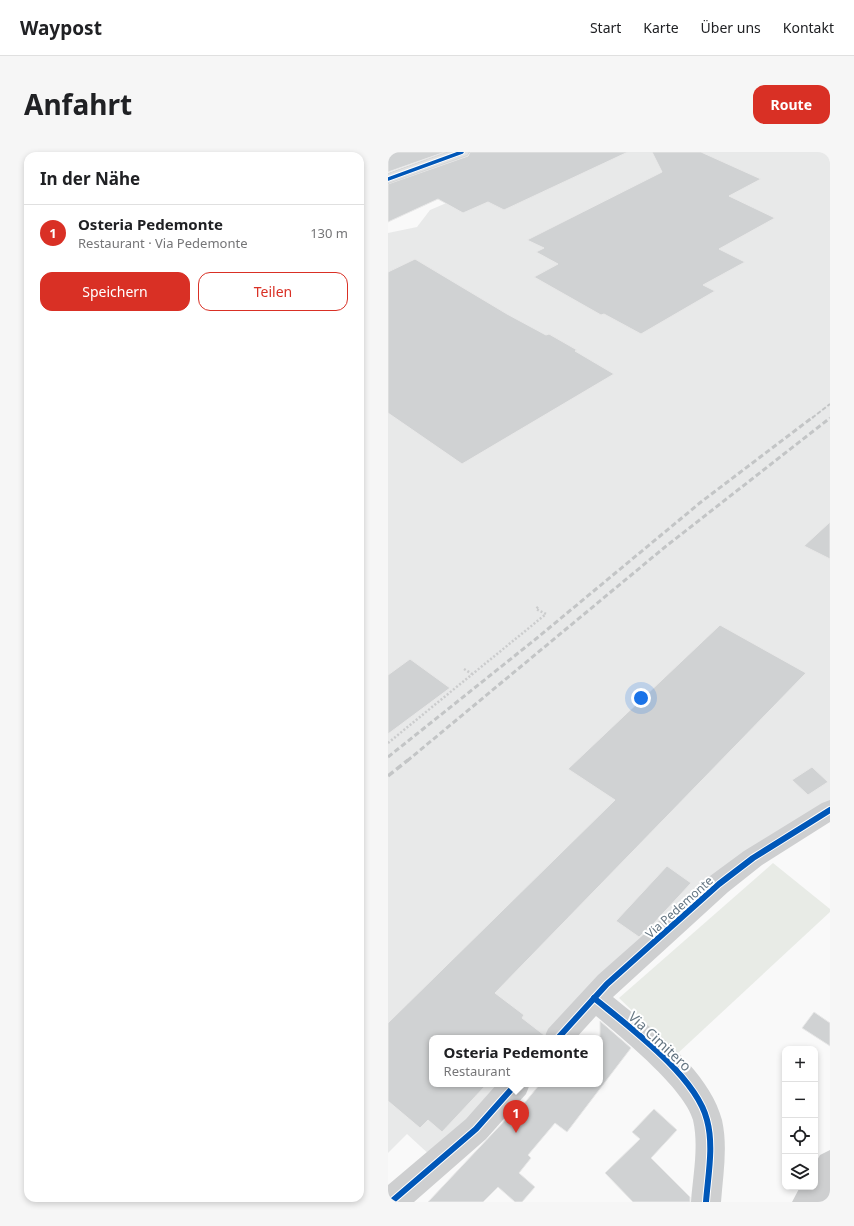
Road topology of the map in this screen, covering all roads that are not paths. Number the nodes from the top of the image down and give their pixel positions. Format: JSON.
{"nodes":[{"id":1,"x":462,"y":152,"type":"edge"},
{"id":2,"x":388,"y":179,"type":"edge"},
{"id":3,"x":830,"y":810,"type":"edge"},
{"id":4,"x":594,"y":998,"type":"junction"},
{"id":5,"x":561,"y":1035,"type":"edge"},
{"id":6,"x":513,"y":1087,"type":"edge"},
{"id":7,"x":830,"y":1165,"type":"edge"},
{"id":8,"x":391,"y":1202,"type":"edge"},
{"id":9,"x":706,"y":1202,"type":"edge"},
{"id":10,"x":807,"y":1202,"type":"edge"}],
"edges":[{"from":1,"to":2,"type":"main road"},
{"from":3,"to":4,"type":"street","name":"Via Pedemonte"},
{"from":4,"to":5,"type":"street","name":"Via Pedemonte"},
{"from":4,"to":9,"type":"street","name":"Via Cimitero"},
{"from":6,"to":8,"type":"street"},
{"from":7,"to":10,"type":"street"}]}
